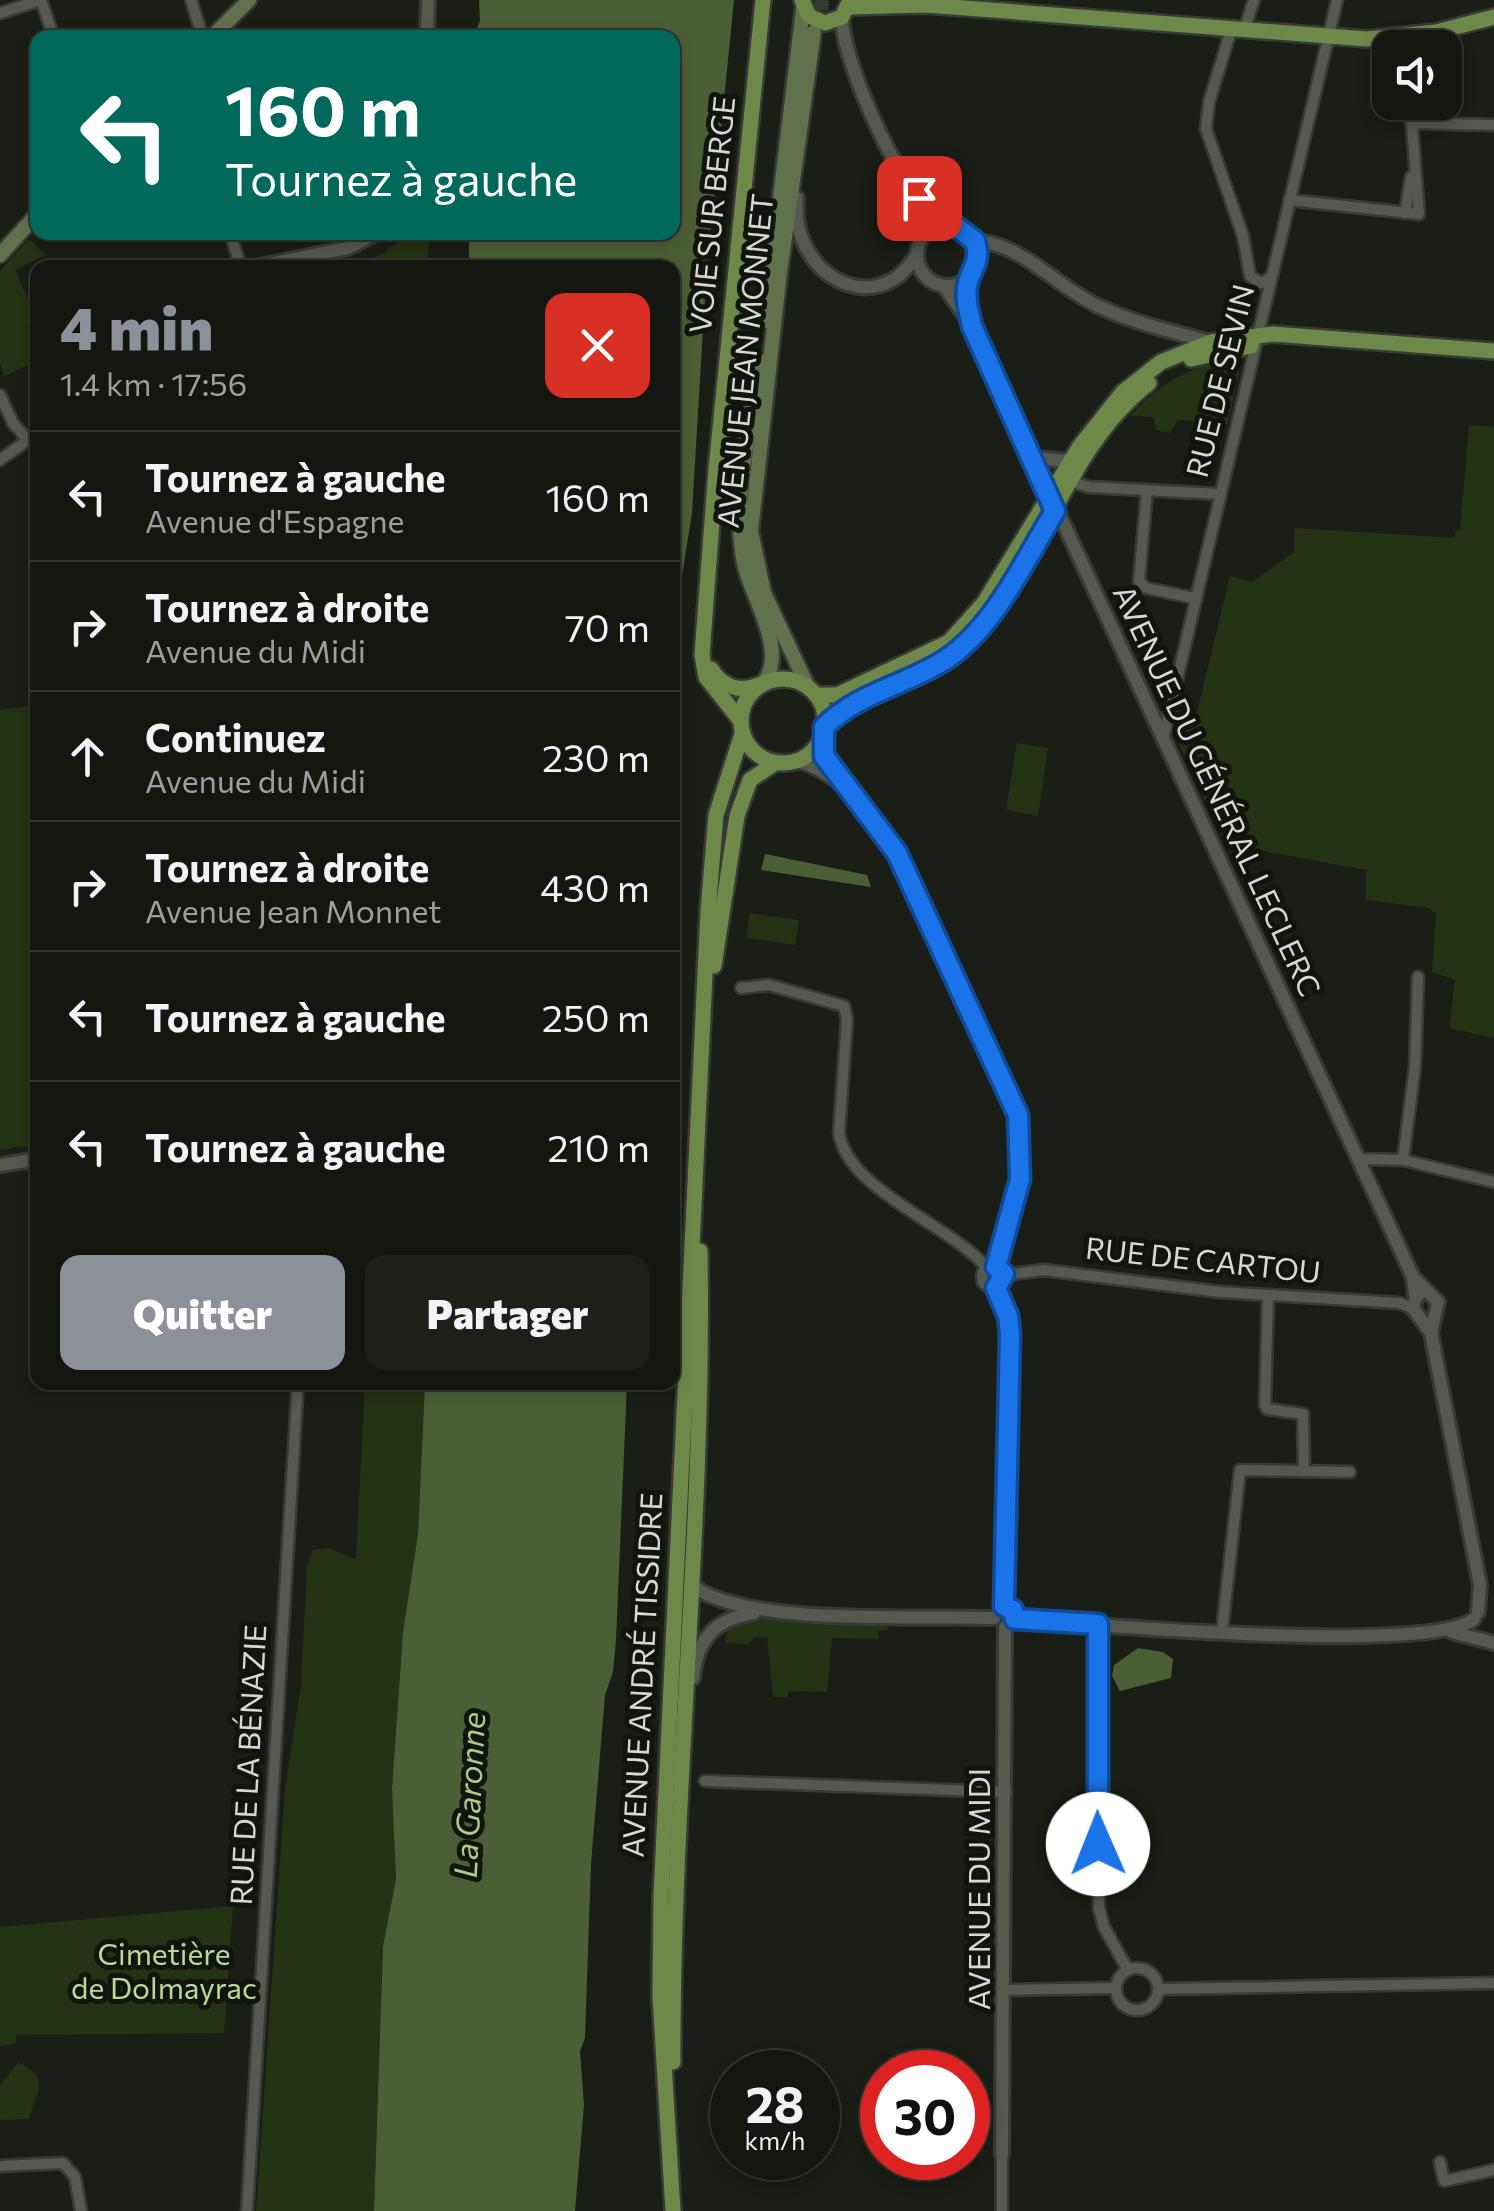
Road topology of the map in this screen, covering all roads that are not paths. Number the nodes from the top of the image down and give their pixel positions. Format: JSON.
{"nodes":[{"id":1,"x":41,"y":0,"type":"edge"},
{"id":2,"x":192,"y":0,"type":"edge"},
{"id":3,"x":249,"y":0,"type":"edge"},
{"id":4,"x":428,"y":0,"type":"edge"},
{"id":5,"x":763,"y":0,"type":"edge"},
{"id":6,"x":896,"y":0,"type":"edge"},
{"id":7,"x":1254,"y":0,"type":"edge"},
{"id":8,"x":1337,"y":0,"type":"edge"},
{"id":9,"x":799,"y":3,"type":"edge"},
{"id":10,"x":926,"y":5,"type":"junction"},
{"id":11,"x":1004,"y":5,"type":"edge"},
{"id":12,"x":0,"y":13,"type":"edge"},
{"id":13,"x":1494,"y":17,"type":"edge"},
{"id":14,"x":829,"y":20,"type":"edge"},
{"id":15,"x":51,"y":30,"type":"edge"},
{"id":16,"x":201,"y":30,"type":"edge"},
{"id":17,"x":219,"y":30,"type":"edge"},
{"id":18,"x":428,"y":30,"type":"edge"},
{"id":19,"x":1238,"y":30,"type":"junction"},
{"id":20,"x":1448,"y":30,"type":"edge"},
{"id":21,"x":1329,"y":38,"type":"junction"},
{"id":22,"x":1372,"y":40,"type":"edge"},
{"id":23,"x":1412,"y":120,"type":"edge"},
{"id":24,"x":1412,"y":123,"type":"junction"},
{"id":25,"x":1494,"y":125,"type":"edge"},
{"id":26,"x":1414,"y":146,"type":"junction"},
{"id":27,"x":919,"y":198,"type":"junction"},
{"id":28,"x":1289,"y":200,"type":"junction"},
{"id":29,"x":1405,"y":214,"type":"junction"},
{"id":30,"x":30,"y":220,"type":"edge"},
{"id":31,"x":949,"y":224,"type":"junction"},
{"id":32,"x":24,"y":226,"type":"junction"},
{"id":33,"x":927,"y":232,"type":"junction"},
{"id":34,"x":364,"y":240,"type":"edge"},
{"id":35,"x":975,"y":241,"type":"junction"},
{"id":36,"x":0,"y":243,"type":"edge"},
{"id":37,"x":0,"y":254,"type":"edge"},
{"id":38,"x":917,"y":254,"type":"junction"},
{"id":39,"x":289,"y":260,"type":"edge"},
{"id":40,"x":1250,"y":276,"type":"junction"},
{"id":41,"x":1272,"y":276,"type":"junction"},
{"id":42,"x":968,"y":278,"type":"junction"},
{"id":43,"x":944,"y":286,"type":"junction"},
{"id":44,"x":1265,"y":303,"type":"junction"},
{"id":45,"x":972,"y":326,"type":"junction"},
{"id":46,"x":764,"y":332,"type":"junction"},
{"id":47,"x":1261,"y":338,"type":"junction"},
{"id":48,"x":1211,"y":342,"type":"junction"},
{"id":49,"x":1494,"y":351,"type":"edge"},
{"id":50,"x":0,"y":395,"type":"edge"},
{"id":51,"x":1034,"y":458,"type":"junction"},
{"id":52,"x":0,"y":460,"type":"edge"},
{"id":53,"x":1070,"y":462,"type":"junction"},
{"id":54,"x":1065,"y":480,"type":"junction"},
{"id":55,"x":1146,"y":490,"type":"junction"},
{"id":56,"x":1219,"y":494,"type":"junction"},
{"id":57,"x":1049,"y":495,"type":"junction"},
{"id":58,"x":1055,"y":511,"type":"junction"},
{"id":59,"x":1194,"y":598,"type":"junction"},
{"id":60,"x":707,"y":616,"type":"junction"},
{"id":61,"x":761,"y":683,"type":"junction"},
{"id":62,"x":812,"y":691,"type":"junction"},
{"id":63,"x":741,"y":727,"type":"junction"},
{"id":64,"x":823,"y":732,"type":"junction"},
{"id":65,"x":1164,"y":735,"type":"junction"},
{"id":66,"x":797,"y":762,"type":"junction"},
{"id":67,"x":776,"y":763,"type":"junction"},
{"id":68,"x":853,"y":799,"type":"junction"},
{"id":69,"x":1418,"y":977,"type":"dead end"},
{"id":70,"x":741,"y":988,"type":"dead end"},
{"id":71,"x":705,"y":1029,"type":"junction"},
{"id":72,"x":698,"y":1142,"type":"junction"},
{"id":73,"x":1360,"y":1159,"type":"junction"},
{"id":74,"x":30,"y":1160,"type":"edge"},
{"id":75,"x":1403,"y":1160,"type":"junction"},
{"id":76,"x":0,"y":1165,"type":"edge"},
{"id":77,"x":1494,"y":1182,"type":"edge"},
{"id":78,"x":996,"y":1274,"type":"junction"},
{"id":79,"x":1268,"y":1296,"type":"junction"},
{"id":80,"x":1414,"y":1301,"type":"junction"},
{"id":81,"x":1434,"y":1313,"type":"junction"},
{"id":82,"x":1431,"y":1332,"type":"junction"},
{"id":83,"x":298,"y":1390,"type":"edge"},
{"id":84,"x":1304,"y":1471,"type":"junction"},
{"id":85,"x":1350,"y":1472,"type":"dead end"},
{"id":86,"x":692,"y":1584,"type":"junction"},
{"id":87,"x":1481,"y":1591,"type":"junction"},
{"id":88,"x":1494,"y":1605,"type":"edge"},
{"id":89,"x":1004,"y":1606,"type":"junction"},
{"id":90,"x":772,"y":1611,"type":"junction"},
{"id":91,"x":1476,"y":1616,"type":"junction"},
{"id":92,"x":994,"y":1618,"type":"junction"},
{"id":93,"x":1010,"y":1623,"type":"junction"},
{"id":94,"x":1098,"y":1624,"type":"junction"},
{"id":95,"x":1222,"y":1631,"type":"junction"},
{"id":96,"x":1440,"y":1632,"type":"junction"},
{"id":97,"x":1486,"y":1641,"type":"edge"},
{"id":98,"x":1494,"y":1657,"type":"edge"},
{"id":99,"x":682,"y":1777,"type":"junction"},
{"id":100,"x":704,"y":1780,"type":"dead end"},
{"id":101,"x":1006,"y":1792,"type":"junction"},
{"id":102,"x":1128,"y":1970,"type":"junction"},
{"id":103,"x":1494,"y":1983,"type":"edge"},
{"id":104,"x":1116,"y":1988,"type":"junction"},
{"id":105,"x":1158,"y":1988,"type":"junction"},
{"id":106,"x":1004,"y":1990,"type":"junction"},
{"id":107,"x":1002,"y":2155,"type":"joint"},
{"id":108,"x":1440,"y":2162,"type":"dead end"},
{"id":109,"x":0,"y":2166,"type":"edge"},
{"id":110,"x":1494,"y":2170,"type":"edge"},
{"id":111,"x":82,"y":2211,"type":"edge"},
{"id":112,"x":248,"y":2211,"type":"edge"},
{"id":113,"x":676,"y":2211,"type":"edge"},
{"id":114,"x":1002,"y":2211,"type":"edge"}],
"edges":[{"from":1,"to":12,"type":"street"},
{"from":1,"to":15,"type":"street"},
{"from":2,"to":16,"type":"street"},
{"from":3,"to":17,"type":"main road"},
{"from":4,"to":18,"type":"street"},
{"from":5,"to":60,"type":"main road","name":"VOIE SUR BERGE"},
{"from":6,"to":10,"type":"main road"},
{"from":7,"to":19,"type":"street"},
{"from":8,"to":21,"type":"street","name":"RUE DE SEVIN"},
{"from":9,"to":14,"type":"main road"},
{"from":9,"to":46,"type":"main road"},
{"from":10,"to":11,"type":"main road"},
{"from":10,"to":14,"type":"main road"},
{"from":11,"to":19,"type":"main road"},
{"from":13,"to":20,"type":"main road"},
{"from":14,"to":27,"type":"street"},
{"from":14,"to":38,"type":"street"},
{"from":14,"to":46,"type":"main road","name":"AVENUE JEAN MONNET"},
{"from":14,"to":62,"type":"main road","name":"AVENUE JEAN MONNET"},
{"from":19,"to":21,"type":"main road"},
{"from":19,"to":40,"type":"street"},
{"from":21,"to":22,"type":"main road"},
{"from":21,"to":28,"type":"street","name":"RUE DE SEVIN"},
{"from":23,"to":24,"type":"street"},
{"from":24,"to":25,"type":"street"},
{"from":24,"to":26,"type":"street"},
{"from":26,"to":29,"type":"street"},
{"from":26,"to":29,"type":"street"},
{"from":27,"to":31,"type":"street"},
{"from":27,"to":33,"type":"street"},
{"from":28,"to":29,"type":"street"},
{"from":28,"to":41,"type":"street","name":"RUE DE SEVIN"},
{"from":30,"to":32,"type":"main road"},
{"from":31,"to":33,"type":"street"},
{"from":31,"to":35,"type":"street"},
{"from":32,"to":36,"type":"main road"},
{"from":32,"to":37,"type":"main road"},
{"from":33,"to":38,"type":"street"},
{"from":34,"to":39,"type":"street"},
{"from":35,"to":42,"type":"street"},
{"from":35,"to":48,"type":"street"},
{"from":38,"to":43,"type":"street"},
{"from":40,"to":41,"type":"street"},
{"from":40,"to":44,"type":"street"},
{"from":41,"to":44,"type":"street","name":"RUE DE SEVIN"},
{"from":42,"to":43,"type":"street"},
{"from":42,"to":45,"type":"street","name":"AVENUE DU GÉNÉRAL LECLERC"},
{"from":43,"to":45,"type":"street","name":"AVENUE DU GÉNÉRAL LECLERC"},
{"from":44,"to":47,"type":"street","name":"RUE DE SEVIN"},
{"from":45,"to":51,"type":"street","name":"AVENUE DU GÉNÉRAL LECLERC"},
{"from":46,"to":61,"type":"main road","name":"AVENUE JEAN MONNET"},
{"from":47,"to":48,"type":"main road"},
{"from":47,"to":49,"type":"main road"},
{"from":47,"to":54,"type":"main road"},
{"from":47,"to":56,"type":"street","name":"RUE DE SEVIN"},
{"from":48,"to":53,"type":"main road"},
{"from":50,"to":52,"type":"street"},
{"from":51,"to":53,"type":"street"},
{"from":51,"to":57,"type":"street","name":"AVENUE DU GÉNÉRAL LECLERC"},
{"from":53,"to":54,"type":"main road"},
{"from":54,"to":55,"type":"street"},
{"from":54,"to":57,"type":"main road"},
{"from":54,"to":58,"type":"main road"},
{"from":55,"to":56,"type":"street"},
{"from":55,"to":59,"type":"street"},
{"from":56,"to":59,"type":"street","name":"RUE DE SEVIN"},
{"from":57,"to":58,"type":"street","name":"AVENUE DU GÉNÉRAL LECLERC"},
{"from":57,"to":62,"type":"main road"},
{"from":58,"to":64,"type":"main road"},
{"from":58,"to":65,"type":"street","name":"AVENUE DU GÉNÉRAL LECLERC"},
{"from":59,"to":65,"type":"street","name":"RUE DE SEVIN"},
{"from":60,"to":61,"type":"main road"},
{"from":60,"to":63,"type":"main road"},
{"from":61,"to":62,"type":"main road"},
{"from":61,"to":63,"type":"main road"},
{"from":62,"to":64,"type":"main road"},
{"from":63,"to":67,"type":"main road"},
{"from":63,"to":71,"type":"main road","name":"AVENUE ANDRÉ TISSIDRE"},
{"from":64,"to":66,"type":"main road"},
{"from":64,"to":68,"type":"street"},
{"from":65,"to":73,"type":"street","name":"AVENUE DU GÉNÉRAL LECLERC"},
{"from":66,"to":67,"type":"main road"},
{"from":66,"to":68,"type":"street"},
{"from":67,"to":71,"type":"main road","name":"AVENUE ANDRÉ TISSIDRE"},
{"from":68,"to":78,"type":"street"},
{"from":69,"to":75,"type":"street"},
{"from":70,"to":78,"type":"street"},
{"from":71,"to":72,"type":"main road","name":"AVENUE ANDRÉ TISSIDRE"},
{"from":72,"to":86,"type":"main road","name":"AVENUE ANDRÉ TISSIDRE"},
{"from":72,"to":113,"type":"main road","name":"AVENUE ANDRÉ TISSIDRE"},
{"from":73,"to":75,"type":"street"},
{"from":73,"to":80,"type":"street","name":"AVENUE DU GÉNÉRAL LECLERC"},
{"from":74,"to":76,"type":"street"},
{"from":75,"to":77,"type":"street"},
{"from":78,"to":79,"type":"street","name":"RUE DE CARTOU"},
{"from":78,"to":89,"type":"street"},
{"from":79,"to":80,"type":"street","name":"RUE DE CARTOU"},
{"from":79,"to":84,"type":"street"},
{"from":80,"to":81,"type":"street"},
{"from":80,"to":81,"type":"street"},
{"from":80,"to":82,"type":"street","name":"AVENUE DU GÉNÉRAL LECLERC"},
{"from":81,"to":82,"type":"street","name":"AVENUE DU GÉNÉRAL LECLERC"},
{"from":82,"to":87,"type":"street","name":"AVENUE DU GÉNÉRAL LECLERC"},
{"from":83,"to":112,"type":"street","name":"RUE DE LA BÉNAZIE"},
{"from":84,"to":85,"type":"street"},
{"from":84,"to":95,"type":"street"},
{"from":86,"to":90,"type":"street"},
{"from":86,"to":99,"type":"main road","name":"AVENUE ANDRÉ TISSIDRE"},
{"from":87,"to":88,"type":"street"},
{"from":87,"to":91,"type":"street","name":"AVENUE DU GÉNÉRAL LECLERC"},
{"from":88,"to":91,"type":"street"},
{"from":89,"to":92,"type":"street"},
{"from":89,"to":93,"type":"street"},
{"from":90,"to":92,"type":"street"},
{"from":90,"to":99,"type":"street"},
{"from":91,"to":96,"type":"street"},
{"from":91,"to":97,"type":"street"},
{"from":92,"to":93,"type":"street"},
{"from":93,"to":94,"type":"street"},
{"from":93,"to":101,"type":"street","name":"AVENUE DU MIDI"},
{"from":94,"to":95,"type":"street"},
{"from":94,"to":102,"type":"street"},
{"from":95,"to":96,"type":"street"},
{"from":96,"to":97,"type":"street"},
{"from":97,"to":98,"type":"street"},
{"from":99,"to":113,"type":"main road","name":"AVENUE ANDRÉ TISSIDRE"},
{"from":100,"to":101,"type":"street"},
{"from":101,"to":106,"type":"street","name":"AVENUE DU MIDI"},
{"from":102,"to":104,"type":"street"},
{"from":102,"to":105,"type":"street"},
{"from":103,"to":105,"type":"street"},
{"from":104,"to":105,"type":"street"},
{"from":104,"to":106,"type":"street"},
{"from":106,"to":107,"type":"street","name":"AVENUE DU MIDI"},
{"from":107,"to":114,"type":"street","name":"AVENUE DU MIDI"},
{"from":108,"to":110,"type":"street"},
{"from":109,"to":111,"type":"street"}]}
